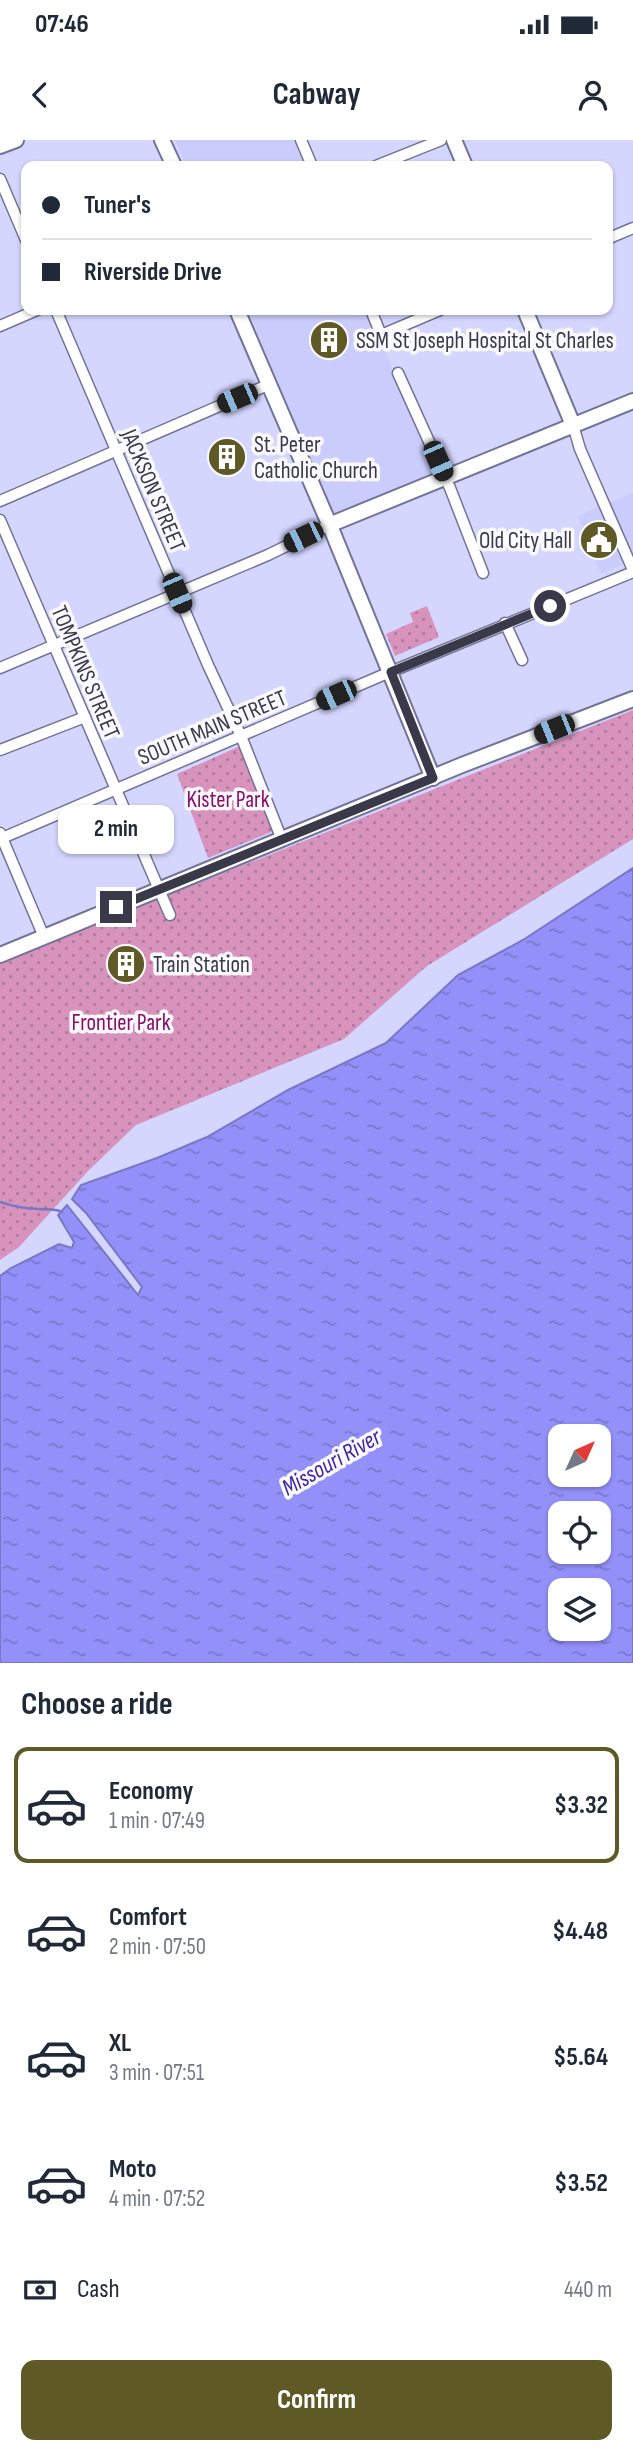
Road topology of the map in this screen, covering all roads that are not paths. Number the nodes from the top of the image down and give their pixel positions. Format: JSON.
{"nodes":[{"id":1,"x":16,"y":140,"type":"edge"},
{"id":2,"x":162,"y":140,"type":"edge"},
{"id":3,"x":301,"y":140,"type":"edge"},
{"id":4,"x":441,"y":140,"type":"edge"},
{"id":5,"x":454,"y":140,"type":"edge"},
{"id":6,"x":0,"y":146,"type":"edge"},
{"id":7,"x":172,"y":161,"type":"edge"},
{"id":8,"x":310,"y":161,"type":"edge"},
{"id":9,"x":388,"y":161,"type":"edge"},
{"id":10,"x":463,"y":161,"type":"edge"},
{"id":11,"x":0,"y":178,"type":"edge"},
{"id":12,"x":21,"y":228,"type":"edge"},
{"id":13,"x":633,"y":229,"type":"edge"},
{"id":14,"x":613,"y":237,"type":"edge"},
{"id":15,"x":25,"y":315,"type":"edge"},
{"id":16,"x":58,"y":315,"type":"edge"},
{"id":17,"x":239,"y":315,"type":"edge"},
{"id":18,"x":373,"y":315,"type":"edge"},
{"id":19,"x":428,"y":315,"type":"edge"},
{"id":20,"x":527,"y":315,"type":"edge"},
{"id":21,"x":0,"y":326,"type":"edge"},
{"id":22,"x":398,"y":373,"type":"dead end"},
{"id":23,"x":270,"y":384,"type":"junction"},
{"id":24,"x":633,"y":401,"type":"edge"},
{"id":25,"x":573,"y":425,"type":"junction"},
{"id":26,"x":116,"y":450,"type":"junction"},
{"id":27,"x":445,"y":478,"type":"junction"},
{"id":28,"x":0,"y":501,"type":"edge"},
{"id":29,"x":0,"y":520,"type":"edge"},
{"id":30,"x":329,"y":525,"type":"junction"},
{"id":31,"x":633,"y":571,"type":"edge"},
{"id":32,"x":483,"y":573,"type":"dead end"},
{"id":33,"x":177,"y":593,"type":"junction"},
{"id":34,"x":505,"y":624,"type":"junction"},
{"id":35,"x":54,"y":646,"type":"junction"},
{"id":36,"x":522,"y":660,"type":"dead end"},
{"id":37,"x":0,"y":668,"type":"edge"},
{"id":38,"x":391,"y":672,"type":"junction"},
{"id":39,"x":633,"y":699,"type":"edge"},
{"id":40,"x":85,"y":718,"type":"junction"},
{"id":41,"x":241,"y":736,"type":"junction"},
{"id":42,"x":0,"y":750,"type":"edge"},
{"id":43,"x":433,"y":778,"type":"junction"},
{"id":44,"x":115,"y":789,"type":"junction"},
{"id":45,"x":1,"y":836,"type":"edge"},
{"id":46,"x":282,"y":840,"type":"junction"},
{"id":47,"x":159,"y":890,"type":"junction"},
{"id":48,"x":170,"y":915,"type":"dead end"},
{"id":49,"x":44,"y":937,"type":"junction"},
{"id":50,"x":0,"y":955,"type":"edge"}],
"edges":[{"from":1,"to":6,"type":"street"},
{"from":2,"to":7,"type":"street"},
{"from":3,"to":8,"type":"street"},
{"from":4,"to":9,"type":"street"},
{"from":5,"to":10,"type":"street"},
{"from":11,"to":12,"type":"street"},
{"from":13,"to":14,"type":"street"},
{"from":15,"to":21,"type":"street"},
{"from":16,"to":26,"type":"street","name":"JACKSON STREET"},
{"from":17,"to":23,"type":"street"},
{"from":18,"to":19,"type":"street"},
{"from":20,"to":25,"type":"street"},
{"from":22,"to":27,"type":"street"},
{"from":23,"to":26,"type":"street"},
{"from":23,"to":30,"type":"street"},
{"from":24,"to":25,"type":"street"},
{"from":25,"to":27,"type":"street"},
{"from":25,"to":31,"type":"street"},
{"from":26,"to":28,"type":"street"},
{"from":26,"to":33,"type":"street","name":"JACKSON STREET"},
{"from":27,"to":30,"type":"street"},
{"from":27,"to":32,"type":"street"},
{"from":29,"to":35,"type":"street","name":"TOMPKINS STREET"},
{"from":30,"to":33,"type":"street"},
{"from":30,"to":38,"type":"street"},
{"from":31,"to":34,"type":"street","name":"SOUTH MAIN STREET"},
{"from":33,"to":35,"type":"street"},
{"from":33,"to":41,"type":"street","name":"JACKSON STREET"},
{"from":34,"to":36,"type":"street"},
{"from":34,"to":38,"type":"street","name":"SOUTH MAIN STREET"},
{"from":35,"to":37,"type":"street"},
{"from":35,"to":40,"type":"street","name":"TOMPKINS STREET"},
{"from":38,"to":41,"type":"street","name":"SOUTH MAIN STREET"},
{"from":38,"to":43,"type":"street"},
{"from":39,"to":43,"type":"street"},
{"from":40,"to":42,"type":"street"},
{"from":40,"to":44,"type":"street","name":"TOMPKINS STREET"},
{"from":41,"to":44,"type":"street","name":"SOUTH MAIN STREET"},
{"from":41,"to":46,"type":"street","name":"JACKSON STREET"},
{"from":43,"to":46,"type":"street"},
{"from":44,"to":45,"type":"street","name":"SOUTH MAIN STREET"},
{"from":44,"to":47,"type":"street","name":"TOMPKINS STREET"},
{"from":45,"to":49,"type":"street"},
{"from":46,"to":47,"type":"street"},
{"from":47,"to":48,"type":"street","name":"TOMPKINS STREET"},
{"from":47,"to":49,"type":"street"},
{"from":49,"to":50,"type":"street"}]}
